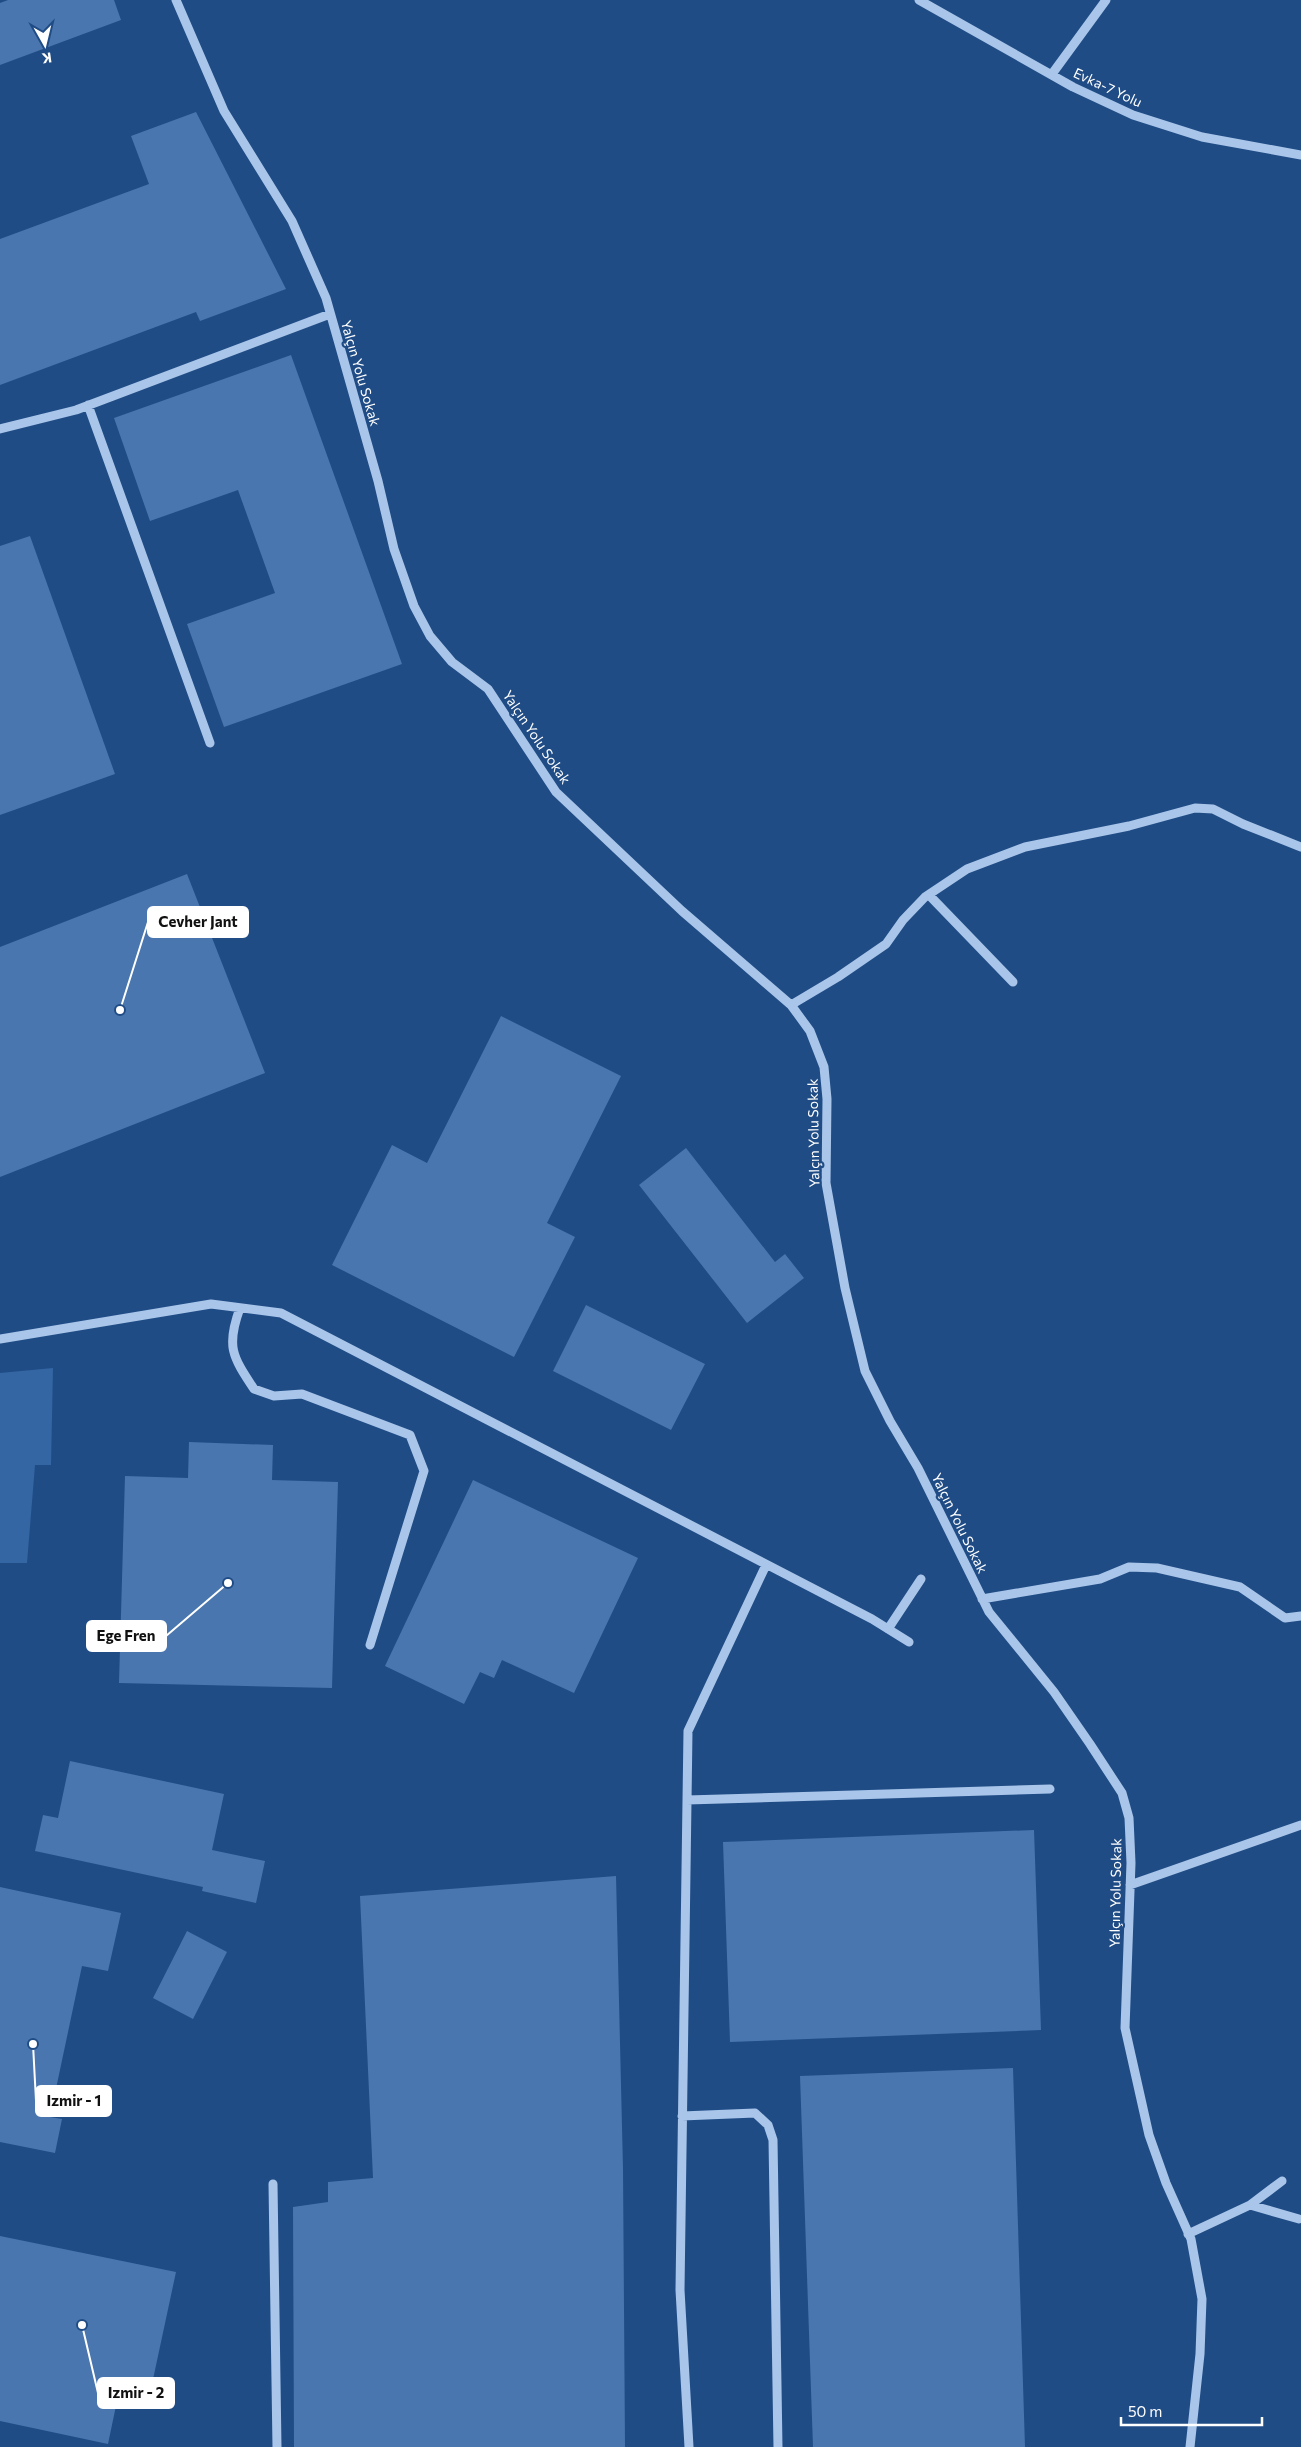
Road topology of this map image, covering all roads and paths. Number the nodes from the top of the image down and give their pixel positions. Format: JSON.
{"nodes":[{"id":1,"x":176,"y":0,"type":"edge"},
{"id":2,"x":919,"y":0,"type":"edge"},
{"id":3,"x":1106,"y":0,"type":"edge"},
{"id":4,"x":1052,"y":74,"type":"junction"},
{"id":5,"x":1301,"y":155,"type":"edge"},
{"id":6,"x":330,"y":314,"type":"junction"},
{"id":7,"x":88,"y":405,"type":"junction"},
{"id":8,"x":0,"y":429,"type":"edge"},
{"id":9,"x":210,"y":743,"type":"dead end"},
{"id":10,"x":1301,"y":847,"type":"edge"},
{"id":11,"x":928,"y":895,"type":"junction"},
{"id":12,"x":1014,"y":982,"type":"dead end"},
{"id":13,"x":791,"y":1005,"type":"junction"},
{"id":14,"x":240,"y":1308,"type":"junction"},
{"id":15,"x":0,"y":1339,"type":"edge"},
{"id":16,"x":766,"y":1565,"type":"junction"},
{"id":17,"x":921,"y":1579,"type":"dead end"},
{"id":18,"x":982,"y":1599,"type":"junction"},
{"id":19,"x":1301,"y":1616,"type":"edge"},
{"id":20,"x":888,"y":1629,"type":"junction"},
{"id":21,"x":909,"y":1642,"type":"dead end"},
{"id":22,"x":370,"y":1645,"type":"dead end"},
{"id":23,"x":1050,"y":1788,"type":"dead end"},
{"id":24,"x":687,"y":1800,"type":"junction"},
{"id":25,"x":1301,"y":1825,"type":"edge"},
{"id":26,"x":1130,"y":1885,"type":"junction"},
{"id":27,"x":682,"y":2116,"type":"junction"},
{"id":28,"x":1282,"y":2181,"type":"dead end"},
{"id":29,"x":272,"y":2184,"type":"dead end"},
{"id":30,"x":1250,"y":2205,"type":"junction"},
{"id":31,"x":1299,"y":2218,"type":"dead end"},
{"id":32,"x":1188,"y":2234,"type":"junction"},
{"id":33,"x":277,"y":2447,"type":"edge"},
{"id":34,"x":689,"y":2447,"type":"edge"},
{"id":35,"x":778,"y":2447,"type":"edge"},
{"id":36,"x":1190,"y":2447,"type":"edge"}],
"edges":[{"from":1,"to":6,"type":"street","name":"Yalçın Yolu Sokak"},
{"from":2,"to":4,"type":"street","name":"Evka-7 Yolu"},
{"from":3,"to":4,"type":"street"},
{"from":4,"to":5,"type":"street","name":"Evka-7 Yolu"},
{"from":6,"to":7,"type":"street"},
{"from":6,"to":13,"type":"street","name":"Yalçın Yolu Sokak"},
{"from":7,"to":8,"type":"street"},
{"from":7,"to":9,"type":"street"},
{"from":10,"to":11,"type":"street"},
{"from":11,"to":12,"type":"street"},
{"from":11,"to":13,"type":"street"},
{"from":13,"to":18,"type":"street","name":"Yalçın Yolu Sokak"},
{"from":14,"to":15,"type":"street"},
{"from":14,"to":16,"type":"street"},
{"from":14,"to":22,"type":"street"},
{"from":16,"to":20,"type":"street"},
{"from":16,"to":24,"type":"street"},
{"from":17,"to":20,"type":"street"},
{"from":18,"to":19,"type":"street"},
{"from":18,"to":26,"type":"street","name":"Yalçın Yolu Sokak"},
{"from":20,"to":21,"type":"street"},
{"from":23,"to":24,"type":"street"},
{"from":24,"to":27,"type":"street"},
{"from":25,"to":26,"type":"street"},
{"from":26,"to":32,"type":"street","name":"Yalçın Yolu Sokak"},
{"from":27,"to":34,"type":"street"},
{"from":27,"to":35,"type":"street"},
{"from":28,"to":30,"type":"street"},
{"from":29,"to":33,"type":"street"},
{"from":30,"to":31,"type":"street"},
{"from":30,"to":32,"type":"street"},
{"from":32,"to":36,"type":"street","name":"Yalçın Yolu Sokak"}]}
